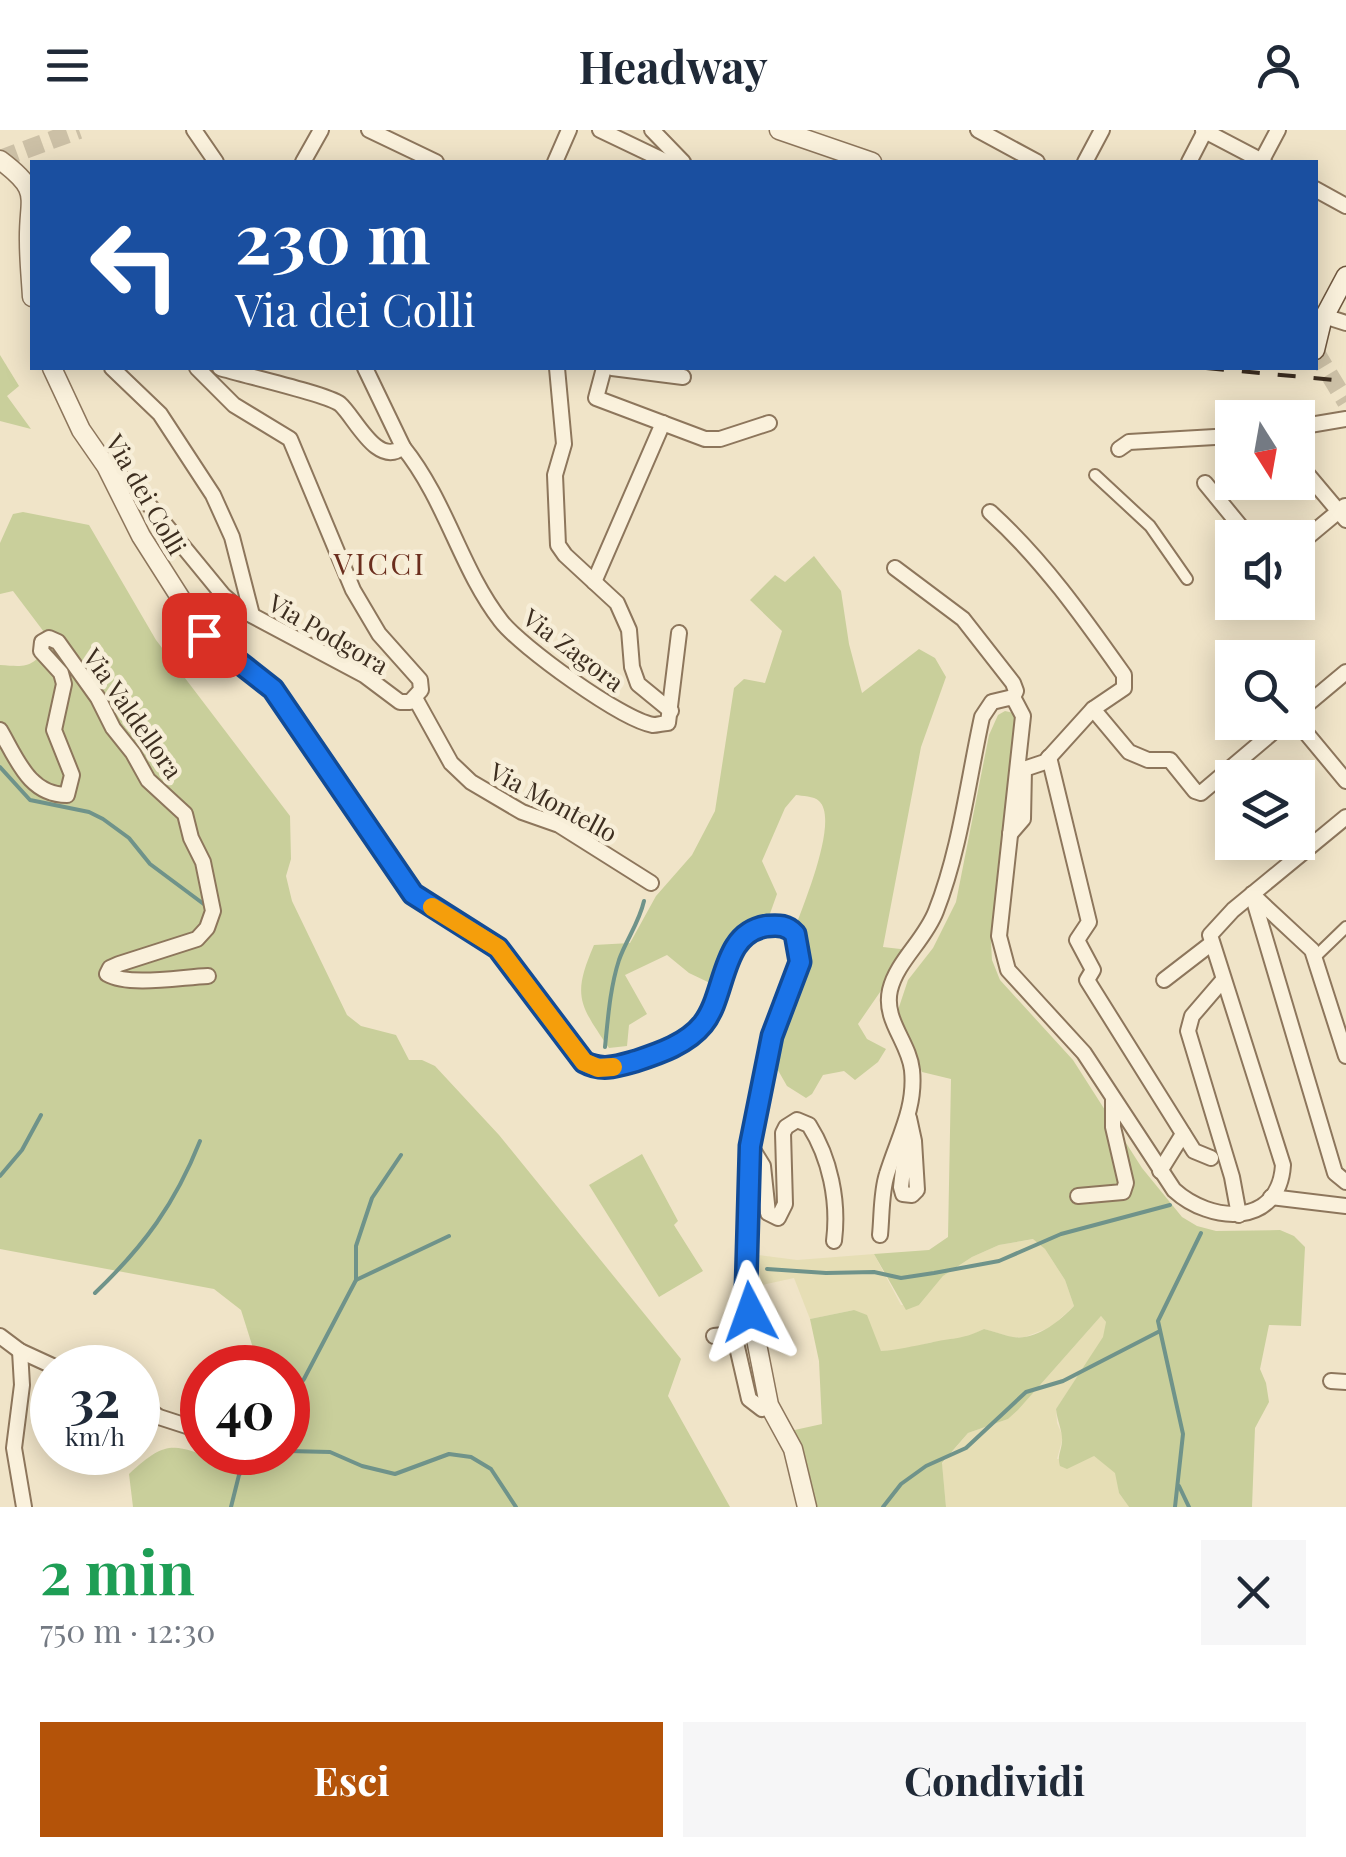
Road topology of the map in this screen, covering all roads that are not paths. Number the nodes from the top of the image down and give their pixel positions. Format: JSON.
{"nodes":[{"id":1,"x":194,"y":130,"type":"edge"},
{"id":2,"x":302,"y":130,"type":"edge"},
{"id":3,"x":321,"y":130,"type":"edge"},
{"id":4,"x":369,"y":130,"type":"edge"},
{"id":5,"x":569,"y":130,"type":"edge"},
{"id":6,"x":600,"y":130,"type":"edge"},
{"id":7,"x":652,"y":130,"type":"edge"},
{"id":8,"x":779,"y":130,"type":"edge"},
{"id":9,"x":978,"y":130,"type":"edge"},
{"id":10,"x":1102,"y":130,"type":"edge"},
{"id":11,"x":1278,"y":130,"type":"edge"},
{"id":12,"x":1204,"y":131,"type":"edge"},
{"id":13,"x":819,"y":136,"type":"edge"},
{"id":14,"x":313,"y":144,"type":"junction"},
{"id":15,"x":413,"y":158,"type":"edge"},
{"id":16,"x":0,"y":160,"type":"edge"},
{"id":17,"x":215,"y":160,"type":"edge"},
{"id":18,"x":303,"y":160,"type":"edge"},
{"id":19,"x":557,"y":160,"type":"edge"},
{"id":20,"x":663,"y":160,"type":"edge"},
{"id":21,"x":681,"y":160,"type":"edge"},
{"id":22,"x":868,"y":160,"type":"edge"},
{"id":23,"x":1033,"y":160,"type":"edge"},
{"id":24,"x":1086,"y":160,"type":"edge"},
{"id":25,"x":1189,"y":160,"type":"edge"},
{"id":26,"x":1258,"y":160,"type":"edge"},
{"id":27,"x":1263,"y":160,"type":"edge"},
{"id":28,"x":1318,"y":191,"type":"edge"},
{"id":29,"x":30,"y":193,"type":"edge"},
{"id":30,"x":1346,"y":206,"type":"edge"},
{"id":31,"x":30,"y":223,"type":"edge"},
{"id":32,"x":30,"y":256,"type":"edge"},
{"id":33,"x":1346,"y":276,"type":"edge"},
{"id":34,"x":1320,"y":320,"type":"edge"},
{"id":35,"x":1346,"y":323,"type":"edge"},
{"id":36,"x":53,"y":370,"type":"edge"},
{"id":37,"x":114,"y":370,"type":"edge"},
{"id":38,"x":199,"y":370,"type":"edge"},
{"id":39,"x":227,"y":370,"type":"edge"},
{"id":40,"x":366,"y":370,"type":"edge"},
{"id":41,"x":557,"y":370,"type":"edge"},
{"id":42,"x":603,"y":370,"type":"edge"},
{"id":43,"x":628,"y":370,"type":"edge"},
{"id":44,"x":683,"y":377,"type":"dead end"},
{"id":45,"x":1346,"y":418,"type":"edge"},
{"id":46,"x":663,"y":423,"type":"junction"},
{"id":47,"x":769,"y":423,"type":"dead end"},
{"id":48,"x":1315,"y":424,"type":"edge"},
{"id":49,"x":1215,"y":437,"type":"edge"},
{"id":50,"x":404,"y":447,"type":"junction"},
{"id":51,"x":1120,"y":450,"type":"dead end"},
{"id":52,"x":106,"y":466,"type":"junction"},
{"id":53,"x":1095,"y":475,"type":"dead end"},
{"id":54,"x":1315,"y":482,"type":"edge"},
{"id":55,"x":1205,"y":483,"type":"dead end"},
{"id":56,"x":990,"y":512,"type":"dead end"},
{"id":57,"x":1344,"y":512,"type":"edge"},
{"id":58,"x":1235,"y":520,"type":"edge"},
{"id":59,"x":1315,"y":533,"type":"edge"},
{"id":60,"x":896,"y":568,"type":"dead end"},
{"id":61,"x":1187,"y":579,"type":"dead end"},
{"id":62,"x":594,"y":582,"type":"junction"},
{"id":63,"x":252,"y":615,"type":"junction"},
{"id":64,"x":679,"y":633,"type":"dead end"},
{"id":65,"x":1346,"y":672,"type":"edge"},
{"id":66,"x":1013,"y":697,"type":"junction"},
{"id":67,"x":415,"y":698,"type":"junction"},
{"id":68,"x":1315,"y":698,"type":"edge"},
{"id":69,"x":1093,"y":709,"type":"junction"},
{"id":70,"x":671,"y":711,"type":"junction"},
{"id":71,"x":0,"y":730,"type":"edge"},
{"id":72,"x":1264,"y":740,"type":"edge"},
{"id":73,"x":1312,"y":740,"type":"edge"},
{"id":74,"x":1049,"y":757,"type":"junction"},
{"id":75,"x":1346,"y":781,"type":"edge"},
{"id":76,"x":1346,"y":818,"type":"edge"},
{"id":77,"x":1009,"y":834,"type":"junction"},
{"id":78,"x":651,"y":883,"type":"dead end"},
{"id":79,"x":1252,"y":894,"type":"junction"},
{"id":80,"x":1346,"y":927,"type":"edge"},
{"id":81,"x":1212,"y":943,"type":"junction"},
{"id":82,"x":1315,"y":957,"type":"junction"},
{"id":83,"x":208,"y":976,"type":"dead end"},
{"id":84,"x":1164,"y":980,"type":"dead end"},
{"id":85,"x":1223,"y":980,"type":"junction"},
{"id":86,"x":1346,"y":1056,"type":"edge"},
{"id":87,"x":1114,"y":1099,"type":"junction"},
{"id":88,"x":1183,"y":1134,"type":"junction"},
{"id":89,"x":750,"y":1146,"type":"junction"},
{"id":90,"x":1211,"y":1158,"type":"dead end"},
{"id":91,"x":1160,"y":1172,"type":"junction"},
{"id":92,"x":1341,"y":1178,"type":"edge"},
{"id":93,"x":1078,"y":1196,"type":"dead end"},
{"id":94,"x":1271,"y":1198,"type":"junction"},
{"id":95,"x":1346,"y":1206,"type":"edge"},
{"id":96,"x":1238,"y":1215,"type":"junction"},
{"id":97,"x":880,"y":1234,"type":"dead end"},
{"id":98,"x":834,"y":1240,"type":"dead end"},
{"id":99,"x":0,"y":1336,"type":"edge"},
{"id":100,"x":714,"y":1336,"type":"dead end"},
{"id":101,"x":20,"y":1351,"type":"junction"},
{"id":102,"x":30,"y":1356,"type":"edge"},
{"id":103,"x":769,"y":1405,"type":"junction"},
{"id":104,"x":7,"y":1448,"type":"edge"},
{"id":105,"x":24,"y":1507,"type":"edge"},
{"id":106,"x":807,"y":1507,"type":"edge"}],
"edges":[{"from":1,"to":17,"type":"street"},
{"from":2,"to":14,"type":"street"},
{"from":3,"to":14,"type":"street"},
{"from":4,"to":15,"type":"street"},
{"from":5,"to":19,"type":"street"},
{"from":6,"to":20,"type":"street"},
{"from":7,"to":21,"type":"street"},
{"from":8,"to":13,"type":"street"},
{"from":9,"to":23,"type":"street"},
{"from":10,"to":24,"type":"street"},
{"from":11,"to":27,"type":"street"},
{"from":12,"to":25,"type":"street"},
{"from":12,"to":26,"type":"street"},
{"from":13,"to":22,"type":"street"},
{"from":14,"to":18,"type":"street"},
{"from":16,"to":29,"type":"street"},
{"from":28,"to":30,"type":"street"},
{"from":31,"to":32,"type":"street"},
{"from":33,"to":34,"type":"street"},
{"from":34,"to":35,"type":"street"},
{"from":36,"to":52,"type":"street","name":"Via dei Colli"},
{"from":37,"to":63,"type":"street"},
{"from":38,"to":67,"type":"street","name":"Via Podgora"},
{"from":39,"to":50,"type":"street"},
{"from":40,"to":50,"type":"street"},
{"from":41,"to":62,"type":"street"},
{"from":42,"to":46,"type":"street"},
{"from":43,"to":44,"type":"street"},
{"from":45,"to":48,"type":"street"},
{"from":46,"to":47,"type":"street"},
{"from":46,"to":62,"type":"street"},
{"from":49,"to":51,"type":"street"},
{"from":50,"to":70,"type":"street","name":"Via Zagora"},
{"from":52,"to":63,"type":"street","name":"Via Podgora"},
{"from":52,"to":89,"type":"street","name":"Via dei Colli"},
{"from":53,"to":61,"type":"street"},
{"from":54,"to":57,"type":"street"},
{"from":55,"to":58,"type":"street"},
{"from":56,"to":69,"type":"street"},
{"from":57,"to":59,"type":"street"},
{"from":60,"to":66,"type":"street"},
{"from":62,"to":70,"type":"street"},
{"from":63,"to":67,"type":"street","name":"Via Podgora"},
{"from":64,"to":70,"type":"street"},
{"from":65,"to":68,"type":"street"},
{"from":66,"to":77,"type":"street"},
{"from":66,"to":97,"type":"street"},
{"from":67,"to":78,"type":"street","name":"Via Montello"},
{"from":69,"to":72,"type":"street"},
{"from":69,"to":74,"type":"street"},
{"from":71,"to":83,"type":"street","name":"Via Valdellora"},
{"from":73,"to":75,"type":"street"},
{"from":74,"to":77,"type":"street"},
{"from":74,"to":88,"type":"street"},
{"from":76,"to":79,"type":"street"},
{"from":77,"to":87,"type":"street"},
{"from":79,"to":81,"type":"street"},
{"from":79,"to":82,"type":"street"},
{"from":79,"to":92,"type":"street"},
{"from":80,"to":82,"type":"street"},
{"from":81,"to":84,"type":"street"},
{"from":81,"to":85,"type":"street"},
{"from":82,"to":86,"type":"street"},
{"from":85,"to":94,"type":"street"},
{"from":85,"to":96,"type":"street"},
{"from":87,"to":91,"type":"street"},
{"from":87,"to":93,"type":"street"},
{"from":88,"to":90,"type":"street"},
{"from":88,"to":91,"type":"street"},
{"from":89,"to":98,"type":"street"},
{"from":89,"to":103,"type":"street","name":"Via dei Colli"},
{"from":91,"to":96,"type":"street"},
{"from":94,"to":95,"type":"street"},
{"from":94,"to":96,"type":"street"},
{"from":99,"to":101,"type":"street"},
{"from":100,"to":103,"type":"street","name":"Via dei Colli"},
{"from":101,"to":102,"type":"street"},
{"from":101,"to":104,"type":"street"},
{"from":103,"to":106,"type":"street","name":"Via dei Colli"},
{"from":104,"to":105,"type":"street"}]}
